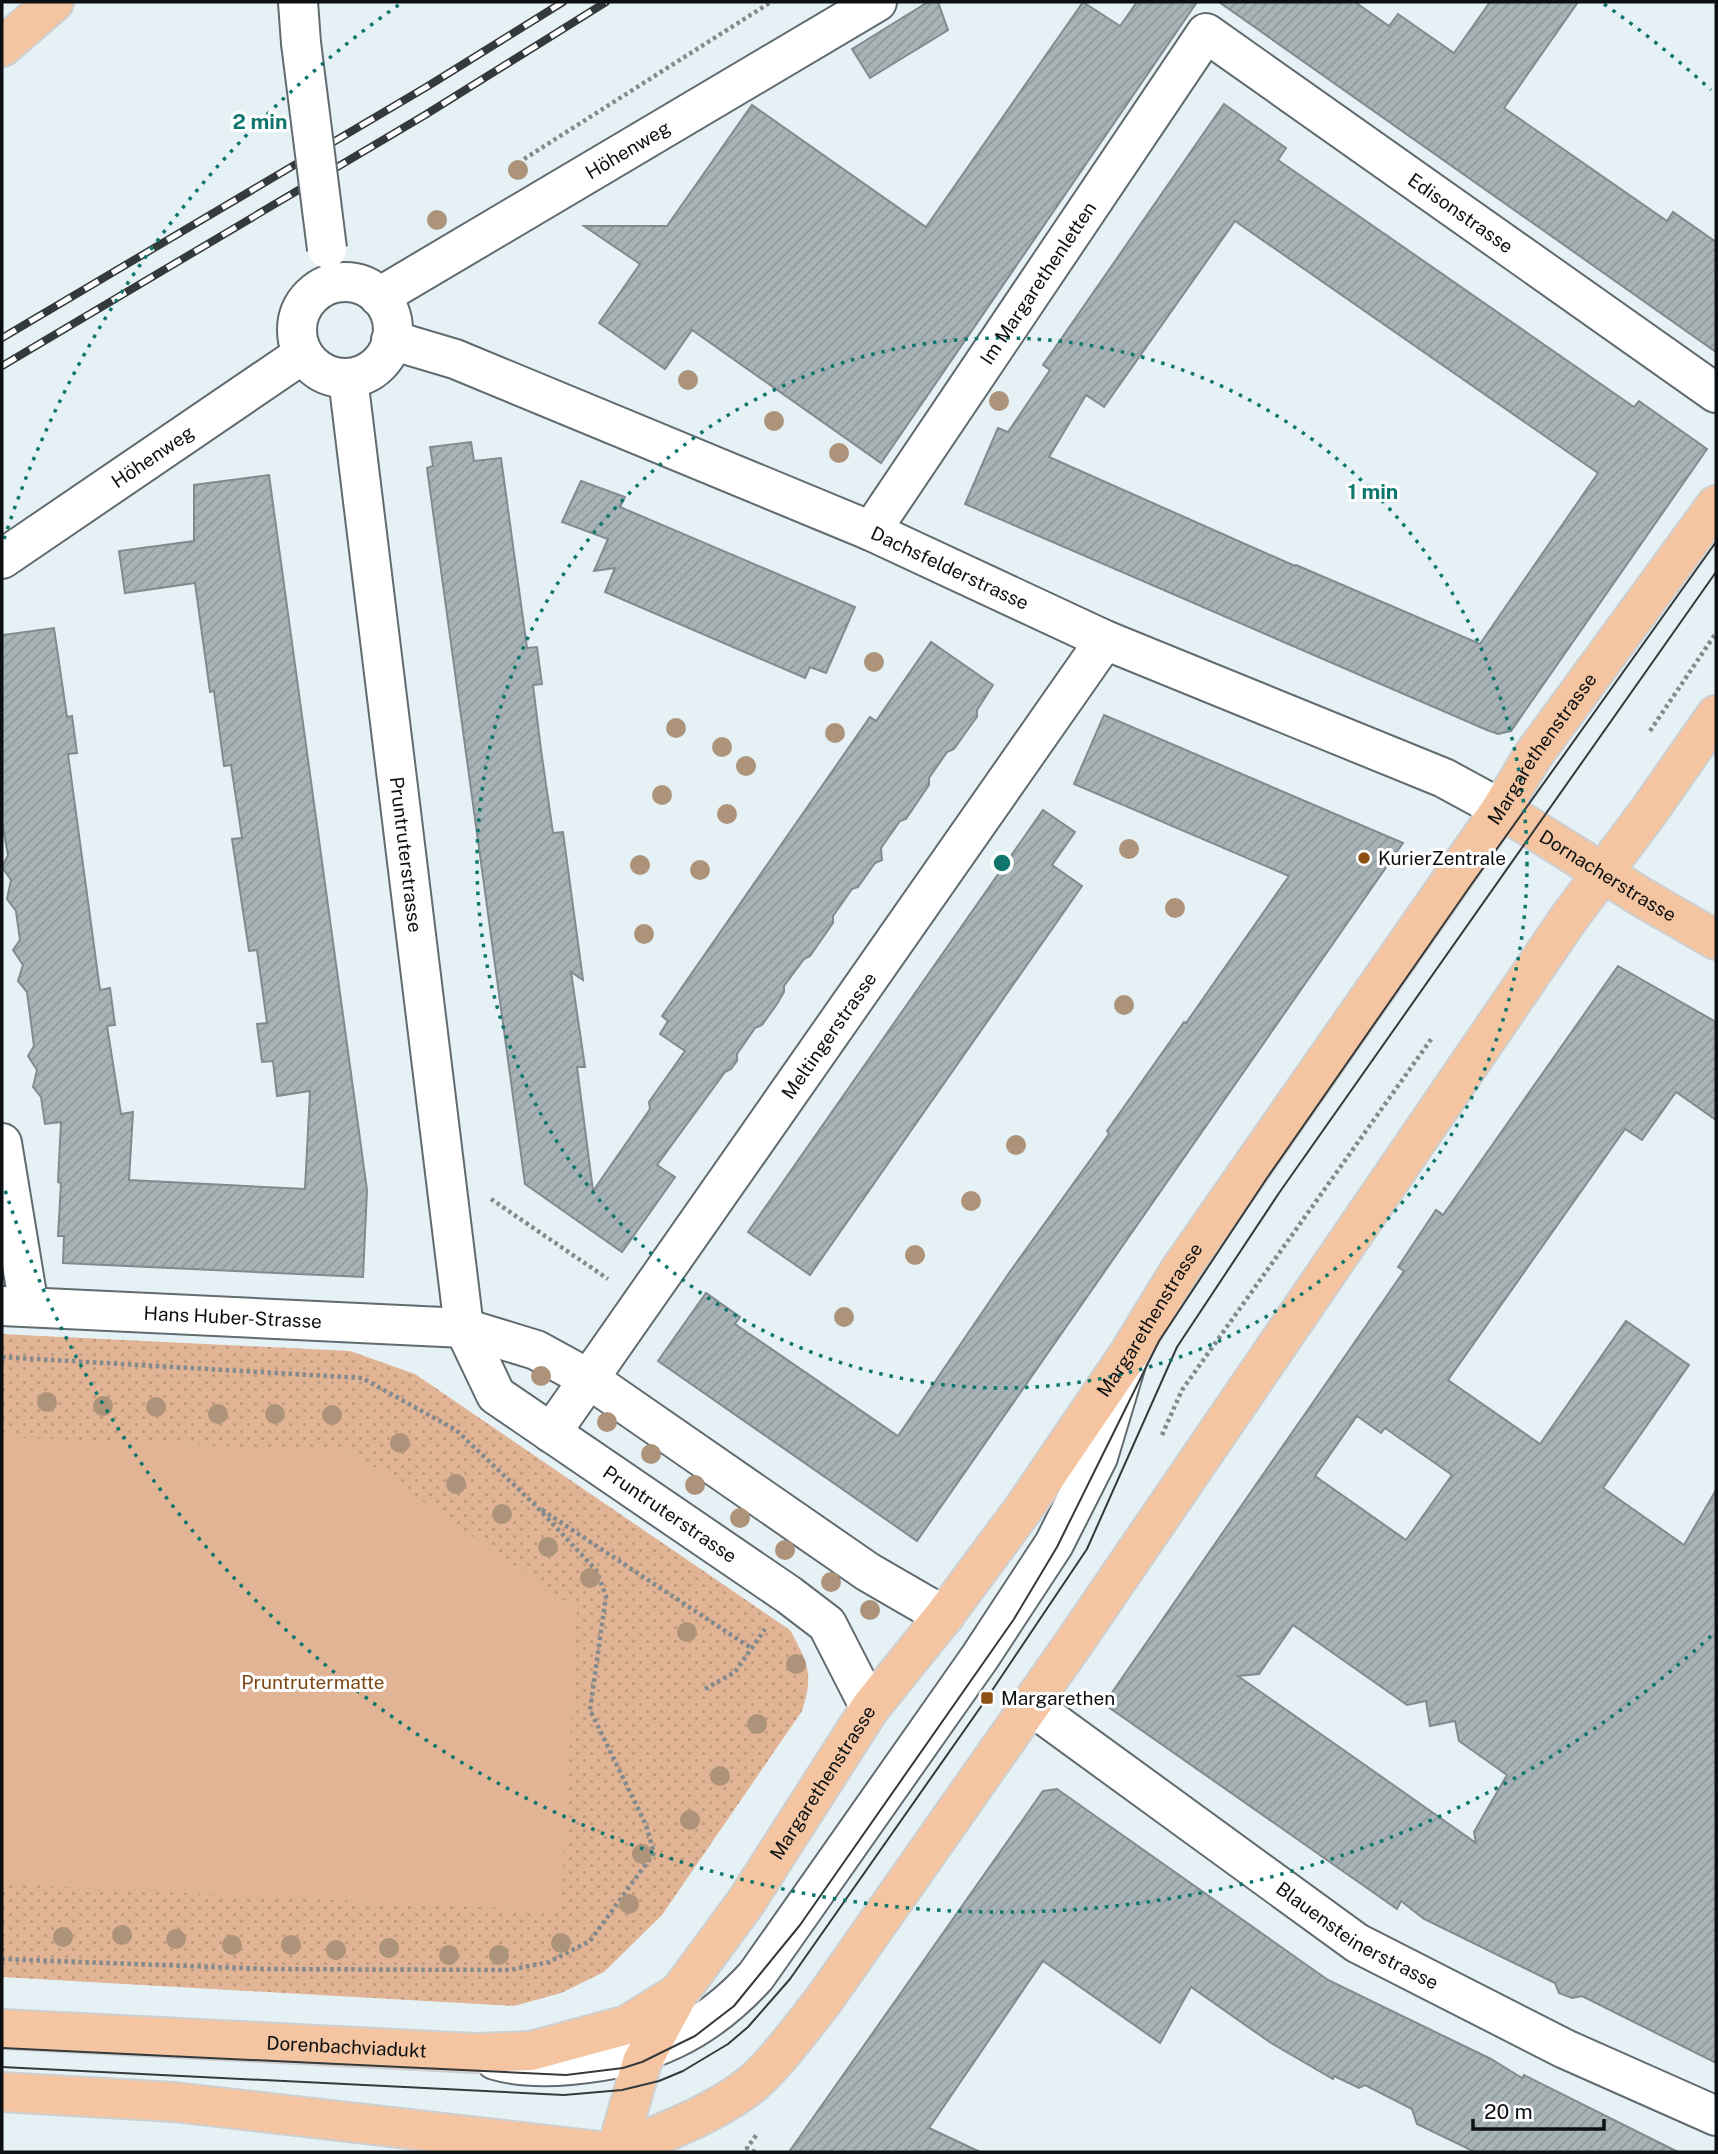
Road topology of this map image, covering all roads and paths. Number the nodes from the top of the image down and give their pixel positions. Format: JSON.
{"nodes":[{"id":1,"x":54,"y":2,"type":"edge"},
{"id":2,"x":298,"y":2,"type":"edge"},
{"id":3,"x":877,"y":2,"type":"edge"},
{"id":4,"x":1206,"y":33,"type":"joint"},
{"id":5,"x":2,"y":47,"type":"edge"},
{"id":6,"x":330,"y":266,"type":"junction"},
{"id":7,"x":379,"y":297,"type":"junction"},
{"id":8,"x":391,"y":340,"type":"junction"},
{"id":9,"x":303,"y":354,"type":"junction"},
{"id":10,"x":348,"y":378,"type":"junction"},
{"id":11,"x":1716,"y":393,"type":"edge"},
{"id":12,"x":1716,"y":505,"type":"edge"},
{"id":13,"x":871,"y":531,"type":"junction"},
{"id":14,"x":2,"y":559,"type":"edge"},
{"id":15,"x":1716,"y":633,"type":"edge"},
{"id":16,"x":1105,"y":640,"type":"junction"},
{"id":17,"x":1716,"y":715,"type":"edge"},
{"id":18,"x":1648,"y":732,"type":"dead end"},
{"id":19,"x":1501,"y":809,"type":"junction"},
{"id":20,"x":1603,"y":873,"type":"junction"},
{"id":21,"x":1716,"y":940,"type":"edge"},
{"id":22,"x":2,"y":1143,"type":"edge"},
{"id":23,"x":444,"y":1167,"type":"junction"},
{"id":24,"x":642,"y":1303,"type":"junction"},
{"id":25,"x":15,"y":1306,"type":"edge"},
{"id":26,"x":464,"y":1328,"type":"junction"},
{"id":27,"x":1130,"y":1352,"type":"junction"},
{"id":28,"x":2,"y":1357,"type":"edge"},
{"id":29,"x":589,"y":1379,"type":"junction"},
{"id":30,"x":551,"y":1433,"type":"junction"},
{"id":31,"x":534,"y":1504,"type":"junction"},
{"id":32,"x":789,"y":1595,"type":"junction"},
{"id":33,"x":944,"y":1616,"type":"junction"},
{"id":34,"x":751,"y":1648,"type":"junction"},
{"id":35,"x":705,"y":1689,"type":"dead end"},
{"id":36,"x":1030,"y":1704,"type":"junction"},
{"id":37,"x":870,"y":1708,"type":"junction"},
{"id":38,"x":2,"y":1959,"type":"edge"},
{"id":39,"x":679,"y":1993,"type":"junction"},
{"id":40,"x":2,"y":2029,"type":"edge"},
{"id":41,"x":647,"y":2052,"type":"junction"},
{"id":42,"x":475,"y":2053,"type":"junction"},
{"id":43,"x":2,"y":2092,"type":"edge"},
{"id":44,"x":1716,"y":2116,"type":"edge"},
{"id":45,"x":608,"y":2152,"type":"edge"},
{"id":46,"x":617,"y":2152,"type":"edge"}],
"edges":[{"from":1,"to":5,"type":"main road"},
{"from":2,"to":6,"type":"street","bridge":true},
{"from":3,"to":7,"type":"street","name":"Höhenweg"},
{"from":4,"to":11,"type":"street","name":"Edisonstrasse"},
{"from":4,"to":13,"type":"street","name":"Im Margarethenletten"},
{"from":6,"to":7,"type":"street"},
{"from":6,"to":9,"type":"street"},
{"from":7,"to":8,"type":"street"},
{"from":8,"to":10,"type":"street"},
{"from":8,"to":13,"type":"street","name":"Dachsfelderstrasse"},
{"from":9,"to":10,"type":"street"},
{"from":9,"to":14,"type":"street","name":"Höhenweg"},
{"from":10,"to":23,"type":"street","name":"Pruntruterstrasse"},
{"from":12,"to":19,"type":"main road","name":"Margarethenstrasse"},
{"from":13,"to":16,"type":"street","name":"Dachsfelderstrasse"},
{"from":15,"to":18,"type":"path"},
{"from":16,"to":19,"type":"street","name":"Dachsfelderstrasse"},
{"from":16,"to":24,"type":"street","name":"Meltingerstrasse"},
{"from":17,"to":20,"type":"main road","name":"Margarethenstrasse"},
{"from":19,"to":20,"type":"main road","name":"Dornacherstrasse"},
{"from":19,"to":27,"type":"main road","name":"Margarethenstrasse"},
{"from":20,"to":21,"type":"main road","name":"Dornacherstrasse"},
{"from":20,"to":36,"type":"main road","name":"Margarethenstrasse"},
{"from":22,"to":25,"type":"street"},
{"from":23,"to":24,"type":"path"},
{"from":23,"to":26,"type":"street","name":"Pruntruterstrasse"},
{"from":24,"to":29,"type":"street","name":"Meltingerstrasse"},
{"from":25,"to":26,"type":"street","name":"Hans Huber-Strasse"},
{"from":26,"to":29,"type":"street"},
{"from":26,"to":30,"type":"street","name":"Pruntruterstrasse"},
{"from":27,"to":33,"type":"main road","name":"Margarethenstrasse"},
{"from":27,"to":41,"type":"street"},
{"from":28,"to":31,"type":"path"},
{"from":29,"to":30,"type":"street","name":"Meltingerstrasse"},
{"from":29,"to":33,"type":"street"},
{"from":30,"to":32,"type":"street","name":"Pruntruterstrasse"},
{"from":31,"to":34,"type":"path"},
{"from":31,"to":38,"type":"path"},
{"from":32,"to":34,"type":"path"},
{"from":32,"to":37,"type":"street","name":"Pruntruterstrasse"},
{"from":33,"to":37,"type":"main road","name":"Margarethenstrasse"},
{"from":34,"to":35,"type":"path"},
{"from":36,"to":44,"type":"street","name":"Blauensteinerstrasse"},
{"from":36,"to":46,"type":"main road","name":"Margarethenstrasse"},
{"from":37,"to":39,"type":"main road","name":"Margarethenstrasse"},
{"from":39,"to":41,"type":"main road","name":"Margarethenstrasse"},
{"from":39,"to":42,"type":"main road","name":"Dorenbachviadukt"},
{"from":40,"to":42,"type":"main road","name":"Dorenbachviadukt"},
{"from":41,"to":42,"type":"street"},
{"from":41,"to":46,"type":"main road","name":"Margarethenstrasse"},
{"from":43,"to":45,"type":"main road"}]}
